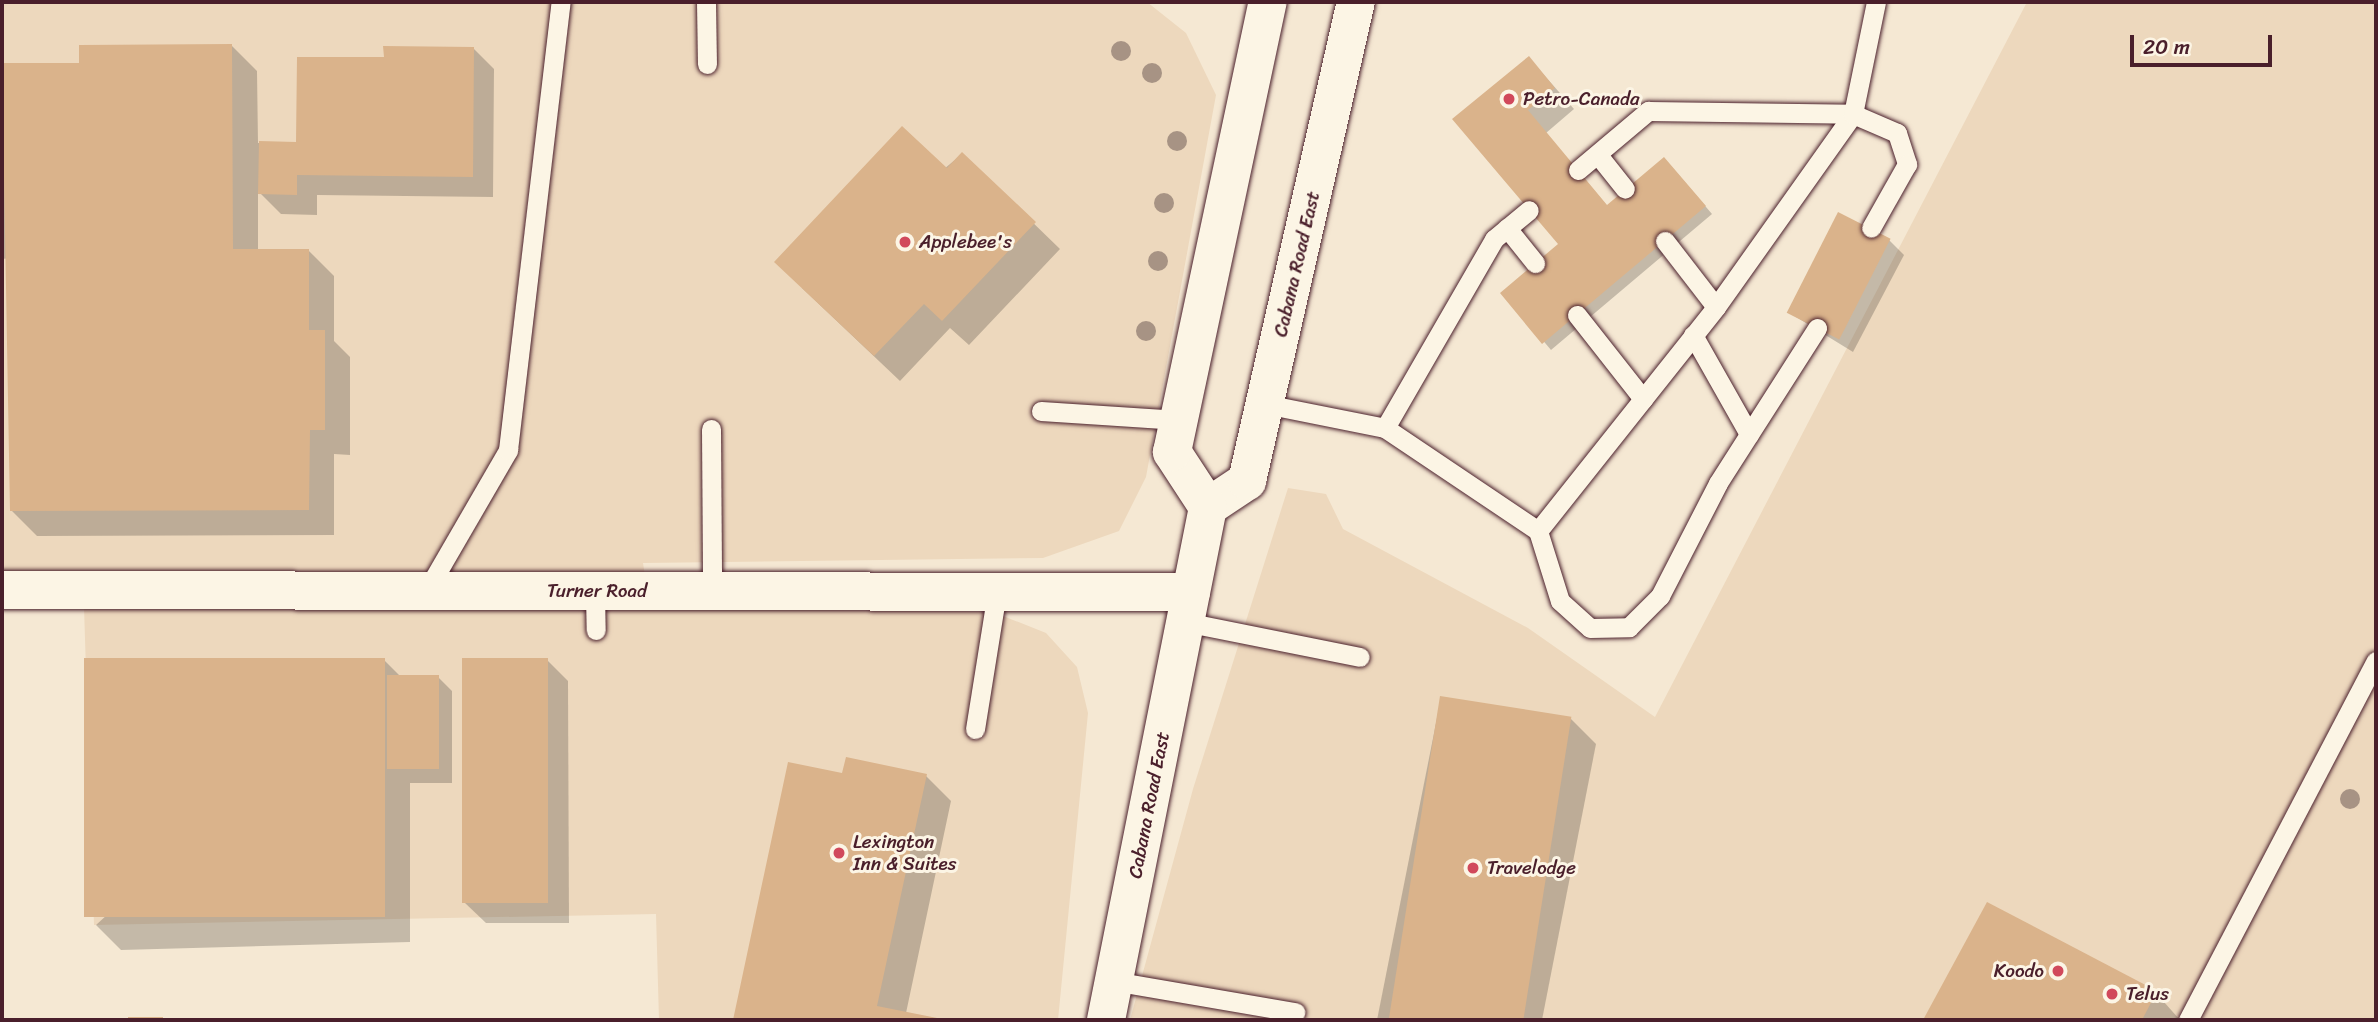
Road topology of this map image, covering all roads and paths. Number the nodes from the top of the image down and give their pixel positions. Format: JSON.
{"nodes":[{"id":1,"x":561,"y":2,"type":"edge"},
{"id":2,"x":706,"y":2,"type":"edge"},
{"id":3,"x":1268,"y":2,"type":"edge"},
{"id":4,"x":1356,"y":2,"type":"edge"},
{"id":5,"x":1876,"y":2,"type":"edge"},
{"id":6,"x":707,"y":64,"type":"dead end"},
{"id":7,"x":1853,"y":114,"type":"junction"},
{"id":8,"x":1598,"y":155,"type":"junction"},
{"id":9,"x":1578,"y":170,"type":"dead end"},
{"id":10,"x":1625,"y":189,"type":"dead end"},
{"id":11,"x":1529,"y":210,"type":"dead end"},
{"id":12,"x":1507,"y":228,"type":"junction"},
{"id":13,"x":1871,"y":228,"type":"dead end"},
{"id":14,"x":1665,"y":241,"type":"dead end"},
{"id":15,"x":1535,"y":263,"type":"dead end"},
{"id":16,"x":1716,"y":307,"type":"junction"},
{"id":17,"x":1577,"y":315,"type":"dead end"},
{"id":18,"x":1817,"y":328,"type":"dead end"},
{"id":19,"x":1693,"y":335,"type":"junction"},
{"id":20,"x":1643,"y":399,"type":"junction"},
{"id":21,"x":1265,"y":404,"type":"junction"},
{"id":22,"x":1041,"y":411,"type":"dead end"},
{"id":23,"x":1179,"y":420,"type":"junction"},
{"id":24,"x":1385,"y":428,"type":"junction"},
{"id":25,"x":710,"y":429,"type":"dead end"},
{"id":26,"x":1749,"y":434,"type":"junction"},
{"id":27,"x":1208,"y":507,"type":"junction"},
{"id":28,"x":1538,"y":531,"type":"junction"},
{"id":29,"x":2,"y":590,"type":"edge"},
{"id":30,"x":427,"y":590,"type":"junction"},
{"id":31,"x":595,"y":591,"type":"junction"},
{"id":32,"x":712,"y":591,"type":"junction"},
{"id":33,"x":997,"y":592,"type":"junction"},
{"id":34,"x":1188,"y":607,"type":"junction"},
{"id":35,"x":596,"y":630,"type":"dead end"},
{"id":36,"x":1360,"y":657,"type":"dead end"},
{"id":37,"x":2376,"y":661,"type":"edge"},
{"id":38,"x":975,"y":729,"type":"dead end"},
{"id":39,"x":1113,"y":981,"type":"junction"},
{"id":40,"x":1294,"y":1012,"type":"dead end"},
{"id":41,"x":1106,"y":1020,"type":"edge"},
{"id":42,"x":2188,"y":1020,"type":"edge"}],
"edges":[{"from":1,"to":30,"type":"lane"},
{"from":2,"to":6,"type":"lane"},
{"from":3,"to":23,"type":"main road"},
{"from":4,"to":21,"type":"main road","name":"Cabana Road East"},
{"from":5,"to":7,"type":"lane"},
{"from":7,"to":8,"type":"lane"},
{"from":7,"to":13,"type":"lane"},
{"from":7,"to":16,"type":"lane"},
{"from":8,"to":9,"type":"lane"},
{"from":8,"to":10,"type":"lane"},
{"from":11,"to":12,"type":"lane"},
{"from":12,"to":15,"type":"lane"},
{"from":12,"to":24,"type":"lane"},
{"from":14,"to":16,"type":"lane"},
{"from":16,"to":19,"type":"lane"},
{"from":17,"to":20,"type":"lane"},
{"from":18,"to":26,"type":"lane"},
{"from":19,"to":20,"type":"lane"},
{"from":19,"to":26,"type":"lane"},
{"from":20,"to":28,"type":"lane"},
{"from":21,"to":24,"type":"lane"},
{"from":21,"to":27,"type":"main road","name":"Cabana Road East"},
{"from":22,"to":23,"type":"lane"},
{"from":23,"to":27,"type":"main road"},
{"from":24,"to":28,"type":"lane"},
{"from":25,"to":32,"type":"lane"},
{"from":26,"to":28,"type":"lane"},
{"from":27,"to":34,"type":"main road","name":"Cabana Road East"},
{"from":29,"to":30,"type":"main road","name":"Turner Road"},
{"from":30,"to":31,"type":"main road","name":"Turner Road"},
{"from":31,"to":32,"type":"main road","name":"Turner Road"},
{"from":31,"to":35,"type":"lane"},
{"from":32,"to":33,"type":"main road","name":"Turner Road"},
{"from":33,"to":34,"type":"main road","name":"Turner Road"},
{"from":33,"to":38,"type":"lane"},
{"from":34,"to":36,"type":"lane"},
{"from":34,"to":39,"type":"main road","name":"Cabana Road East"},
{"from":37,"to":42,"type":"lane"},
{"from":39,"to":40,"type":"lane"},
{"from":39,"to":41,"type":"main road","name":"Cabana Road East"}]}
